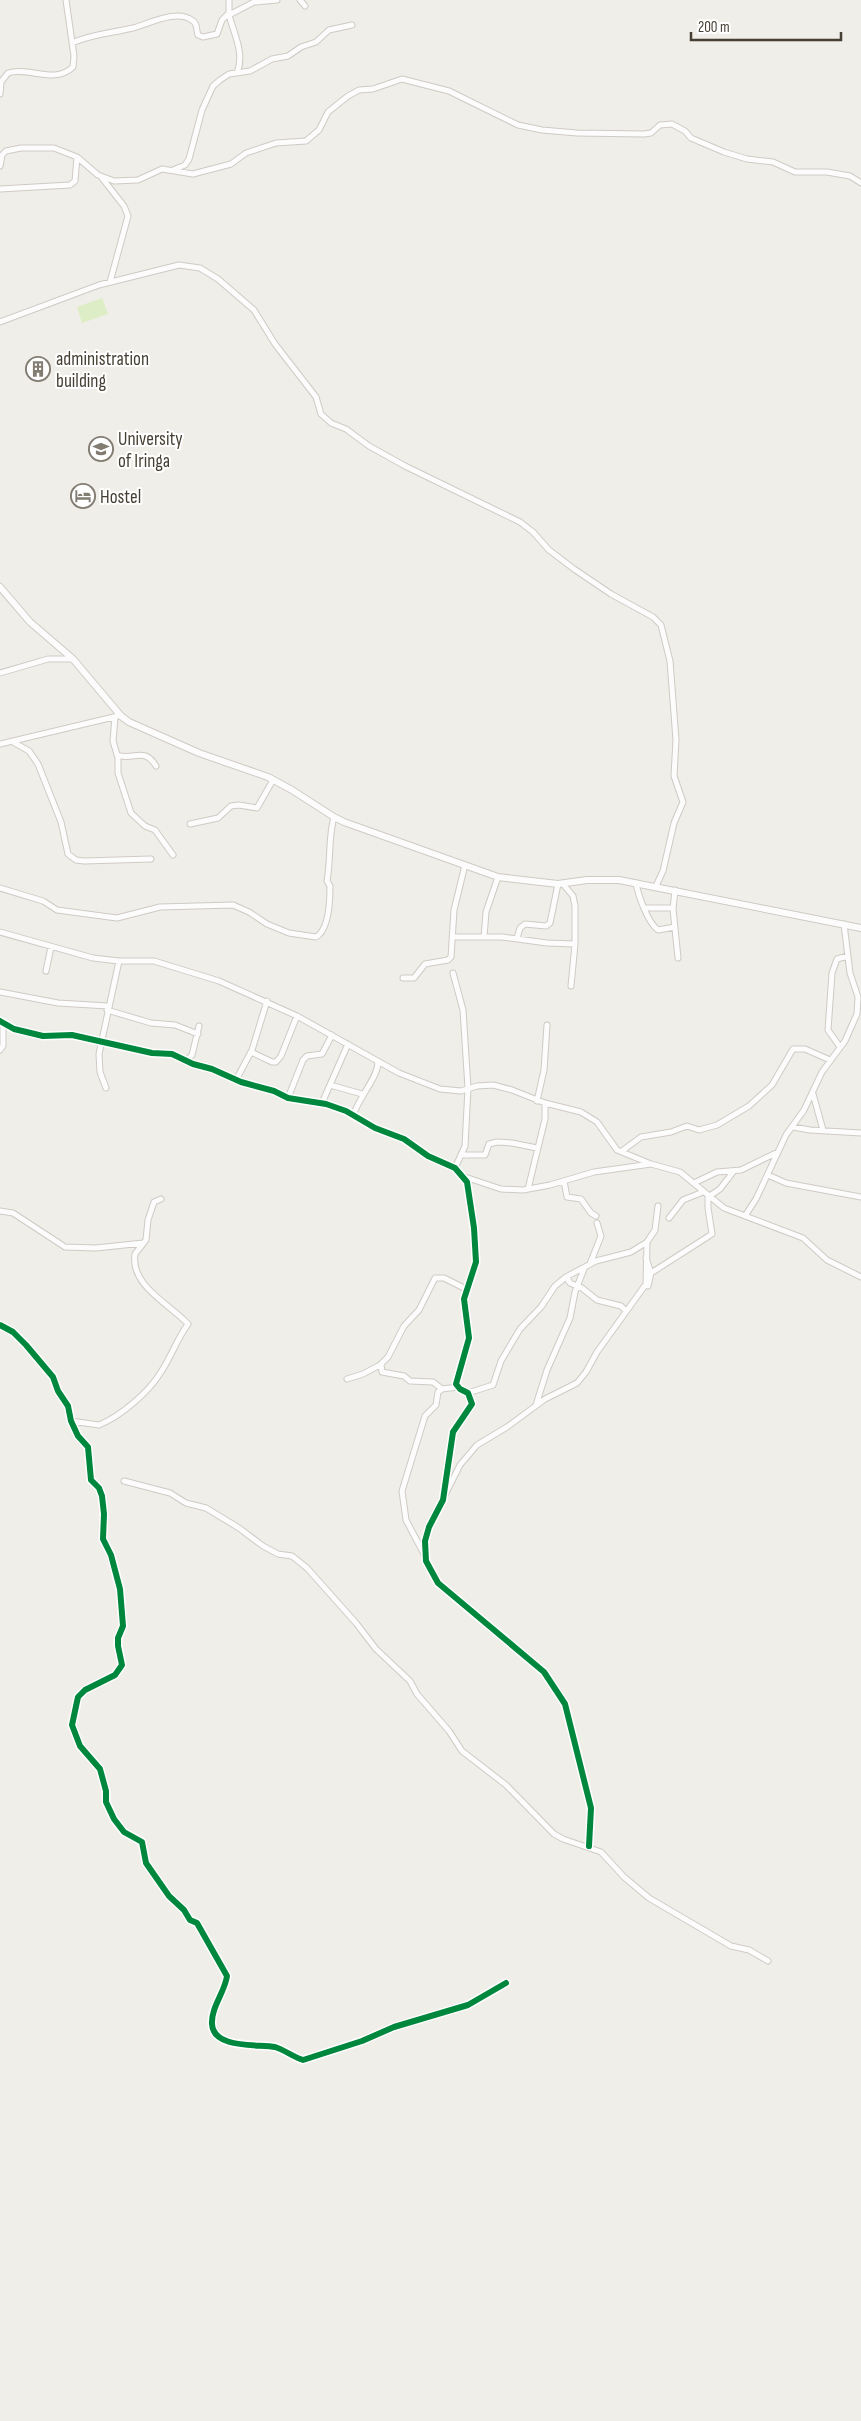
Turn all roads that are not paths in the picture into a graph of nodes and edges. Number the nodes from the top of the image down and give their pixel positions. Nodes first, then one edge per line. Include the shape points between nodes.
1 (66, 0) edge
2 (229, 0) edge
3 (277, 0) edge
4 (300, 0) edge
5 (257, 1) edge
6 (305, 6) dead end
7 (229, 14) junction
8 (352, 25) dead end
9 (72, 43) junction
10 (237, 74) junction
11 (2, 77) edge
12 (0, 94) edge
13 (1, 154) edge
14 (77, 156) junction
15 (0, 166) edge
16 (173, 170) junction
17 (102, 177) junction
18 (861, 183) edge
19 (0, 189) edge
20 (110, 282) junction
21 (0, 322) edge
22 (0, 587) edge
23 (73, 659) junction
24 (0, 673) edge
25 (118, 716) junction
26 (13, 742) junction
27 (0, 744) edge
28 (117, 755) junction
29 (156, 766) dead end
30 (273, 780) junction
31 (334, 817) junction
32 (190, 824) dead end
33 (173, 855) dead end
34 (151, 859) dead end
35 (465, 865) junction
36 (498, 878) junction
37 (636, 883) junction
38 (560, 884) junction
39 (656, 886) junction
40 (0, 888) edge
41 (675, 890) junction
42 (646, 908) junction
43 (673, 908) junction
44 (844, 924) junction
45 (675, 927) junction
46 (861, 928) edge
47 (0, 932) edge
48 (454, 937) junction
49 (484, 937) junction
50 (517, 938) junction
51 (575, 944) junction
52 (51, 947) junction
53 (848, 956) junction
54 (678, 958) dead end
55 (118, 961) junction
56 (46, 971) dead end
57 (453, 973) dead end
58 (403, 978) dead end
59 (571, 986) dead end
60 (0, 992) edge
61 (267, 1001) junction
62 (108, 1008) junction
63 (297, 1016) junction
64 (1, 1023) edge
65 (547, 1025) dead end
66 (199, 1026) dead end
67 (198, 1034) junction
68 (332, 1035) junction
69 (100, 1040) junction
70 (348, 1044) junction
71 (840, 1047) junction
72 (0, 1050) edge
73 (251, 1052) junction
74 (830, 1060) junction
75 (186, 1061) junction
76 (377, 1061) junction
77 (236, 1080) junction
78 (330, 1085) junction
79 (106, 1088) dead end
80 (468, 1088) junction
81 (362, 1094) junction
82 (813, 1094) junction
83 (288, 1098) junction
84 (538, 1101) junction
85 (322, 1103) junction
86 (545, 1103) junction
87 (354, 1114) junction
88 (792, 1127) junction
89 (823, 1130) junction
90 (861, 1133) edge
91 (537, 1148) junction
92 (622, 1152) junction
93 (779, 1152) junction
94 (462, 1154) junction
95 (652, 1164) junction
96 (455, 1168) junction
97 (733, 1172) junction
98 (768, 1175) junction
99 (465, 1177) junction
100 (564, 1182) junction
101 (694, 1183) junction
102 (531, 1188) junction
103 (703, 1192) junction
104 (708, 1197) junction
105 (861, 1197) edge
106 (161, 1199) dead end
107 (658, 1206) dead end
108 (0, 1211) edge
109 (596, 1216) dead end
110 (746, 1216) junction
111 (669, 1218) dead end
112 (597, 1223) dead end
113 (647, 1242) junction
114 (143, 1243) junction
115 (645, 1258) junction
116 (590, 1265) junction
117 (584, 1269) junction
118 (651, 1273) junction
119 (566, 1277) junction
120 (861, 1277) edge
121 (577, 1286) junction
122 (466, 1289) junction
123 (644, 1289) junction
124 (626, 1311) junction
125 (0, 1324) edge
126 (381, 1364) junction
127 (347, 1379) dead end
128 (458, 1387) junction
129 (442, 1389) junction
130 (468, 1393) junction
131 (536, 1405) junction
132 (71, 1421) junction
133 (124, 1481) dead end
134 (443, 1500) junction
135 (425, 1555) junction
136 (589, 1846) junction
137 (768, 1961) dead end
138 (506, 1983) dead end

1 - 9 street
2 - 7 street
3 - 5 street
4 - 6 street
5 - 7 street
7 - 9 street via 222,20 217,34 207,37 198,35 196,24 191,19 170,17 84,37
7 - 10 street via 240,58
8 - 10 street via 329,30 314,44
9 - 11 street via 74,62 68,70 46,76 16,71
10 - 16 street via 227,75 213,86 202,110 191,156 185,165
11 - 12 street
13 - 14 street via 10,150 46,147
13 - 15 street
14 - 17 street
14 - 19 street via 74,181 70,185
16 - 17 street via 156,171 134,180 114,181
16 - 18 street via 193,174 231,164 246,153 273,144 306,141 319,130 330,109 352,93 402,79 449,92 518,125 577,133 644,134 672,124 691,138 736,156 773,162 795,172 816,171 850,176
17 - 20 street via 128,216
20 - 21 street
20 - 39 street via 179,265 209,272 256,312 275,344 313,393 322,416 331,423 405,466 520,522 549,550 586,578 658,621 666,638 670,661 676,740 674,776 683,802
22 - 23 street via 30,622
23 - 24 street via 48,658
23 - 25 street
25 - 26 street
25 - 28 street via 112,741
25 - 30 street via 167,740
26 - 27 street
26 - 34 street via 29,751 38,764 61,822 68,854 84,861
28 - 29 street via 126,758 146,755
28 - 33 street via 120,780 131,813 145,826 155,830
30 - 31 street
30 - 32 street via 257,808 231,806 218,818
31 - 35 street
31 - 40 street via 327,880 329,898 324,927 316,937 289,933 233,905 160,907 117,918 57,910 45,902
35 - 36 street
35 - 48 street via 454,910
36 - 38 street
36 - 49 street via 486,912
37 - 38 street via 602,879
37 - 39 street
37 - 42 street via 638,897
38 - 50 street via 550,923 546,926 524,924
38 - 51 street via 574,899
39 - 41 street
41 - 43 street
41 - 44 street
42 - 43 street
42 - 45 street via 656,929
43 - 45 street
44 - 46 street
44 - 53 street
45 - 54 street
47 - 52 street
48 - 49 street
48 - 58 street via 450,958 429,962 414,978
49 - 50 street
50 - 51 street
51 - 59 street
52 - 55 street
52 - 56 street
53 - 71 street via 858,1006 852,1028
53 - 71 street via 836,961 831,980 828,1030
55 - 61 street via 160,962
55 - 62 street
57 - 80 street via 463,1010
60 - 62 street
61 - 63 street
61 - 73 street
62 - 67 street
62 - 69 street
63 - 68 street
63 - 73 street via 276,1062
64 - 69 street via 43,1036 72,1034
64 - 72 street via 3,1046
65 - 84 street
66 - 67 street
67 - 75 street
68 - 70 street
68 - 83 street via 322,1054 307,1056 303,1060
69 - 75 street via 152,1053 172,1054
69 - 79 street via 99,1064
70 - 76 street
70 - 78 street
71 - 74 street
73 - 77 street
74 - 82 street
74 - 92 street via 805,1049 793,1049 772,1085 748,1106 717,1124 699,1130 687,1126 642,1137
75 - 77 street
76 - 80 street via 440,1089 461,1091
76 - 81 street via 377,1071
77 - 83 street via 274,1090
78 - 81 street
78 - 85 street
80 - 84 street via 493,1085
80 - 94 street
81 - 87 street
82 - 88 street
82 - 89 street
83 - 85 street
84 - 86 street
85 - 87 street
86 - 91 street via 545,1119
86 - 92 street via 581,1112 591,1118 603,1129 614,1147
87 - 96 street
88 - 89 street
88 - 93 street
89 - 90 street
91 - 94 street via 497,1142 489,1144 485,1155
91 - 102 street
92 - 95 street
93 - 97 street
93 - 98 street
94 - 96 street
95 - 100 street via 594,1172
95 - 101 street via 680,1172
96 - 99 street
97 - 101 street via 717,1172
97 - 104 street via 720,1189
98 - 105 street via 786,1183
98 - 110 street
99 - 102 street via 501,1189
99 - 122 street via 476,1262
100 - 102 street
100 - 109 street via 566,1196 581,1199
101 - 103 street
103 - 104 street
103 - 111 street via 682,1200
104 - 110 street via 724,1208
104 - 118 street via 712,1234
106 - 114 street via 154,1202
107 - 113 street via 655,1230
108 - 114 street via 13,1213 65,1247 96,1248
110 - 120 street via 803,1238 832,1263
112 - 116 street via 601,1236
113 - 115 street
113 - 116 street via 631,1252 609,1256
114 - 132 street via 134,1257 138,1276 188,1324 162,1372 129,1407 100,1425
115 - 118 street
115 - 123 street
116 - 117 street
117 - 119 street
117 - 121 street
118 - 123 street via 649,1286
119 - 121 street
119 - 130 street via 554,1286 541,1307 520,1329 501,1361 493,1385
121 - 124 street via 596,1300 621,1306
121 - 131 street via 570,1318
122 - 126 street via 444,1278 435,1278 419,1310 404,1326 391,1353
122 - 128 street via 464,1305 469,1338 458,1372
123 - 124 street
124 - 131 street via 582,1379
125 - 132 street via 26,1344 53,1377 68,1406
126 - 127 street
126 - 129 street via 382,1372 404,1376 410,1381 433,1382
128 - 129 street
128 - 130 street
129 - 135 street via 437,1394 436,1405 424,1416 402,1491 406,1520
130 - 134 street via 472,1404 453,1432
131 - 134 street via 477,1445 460,1465
132 - 138 street via 88,1447 91,1480 100,1492 104,1514 103,1539 116,1573 123,1626 118,1638 122,1665 119,1672 78,1697 72,1725 80,1746 100,1769 106,1802 114,1818 124,1832 142,1842 146,1863 171,1899 190,1920 197,1923 227,1976 212,2019 213,2030 218,2037 236,2043 274,2047 303,2060 394,2027 468,2005
133 - 136 street via 206,1508 278,1554 292,1556 322,1583 376,1649 410,1681 467,1756 506,1785 554,1834
134 - 135 street via 427,1534
135 - 136 street via 438,1583 544,1672 565,1704 591,1808
136 - 137 street via 601,1852 649,1898 731,1946 750,1950

